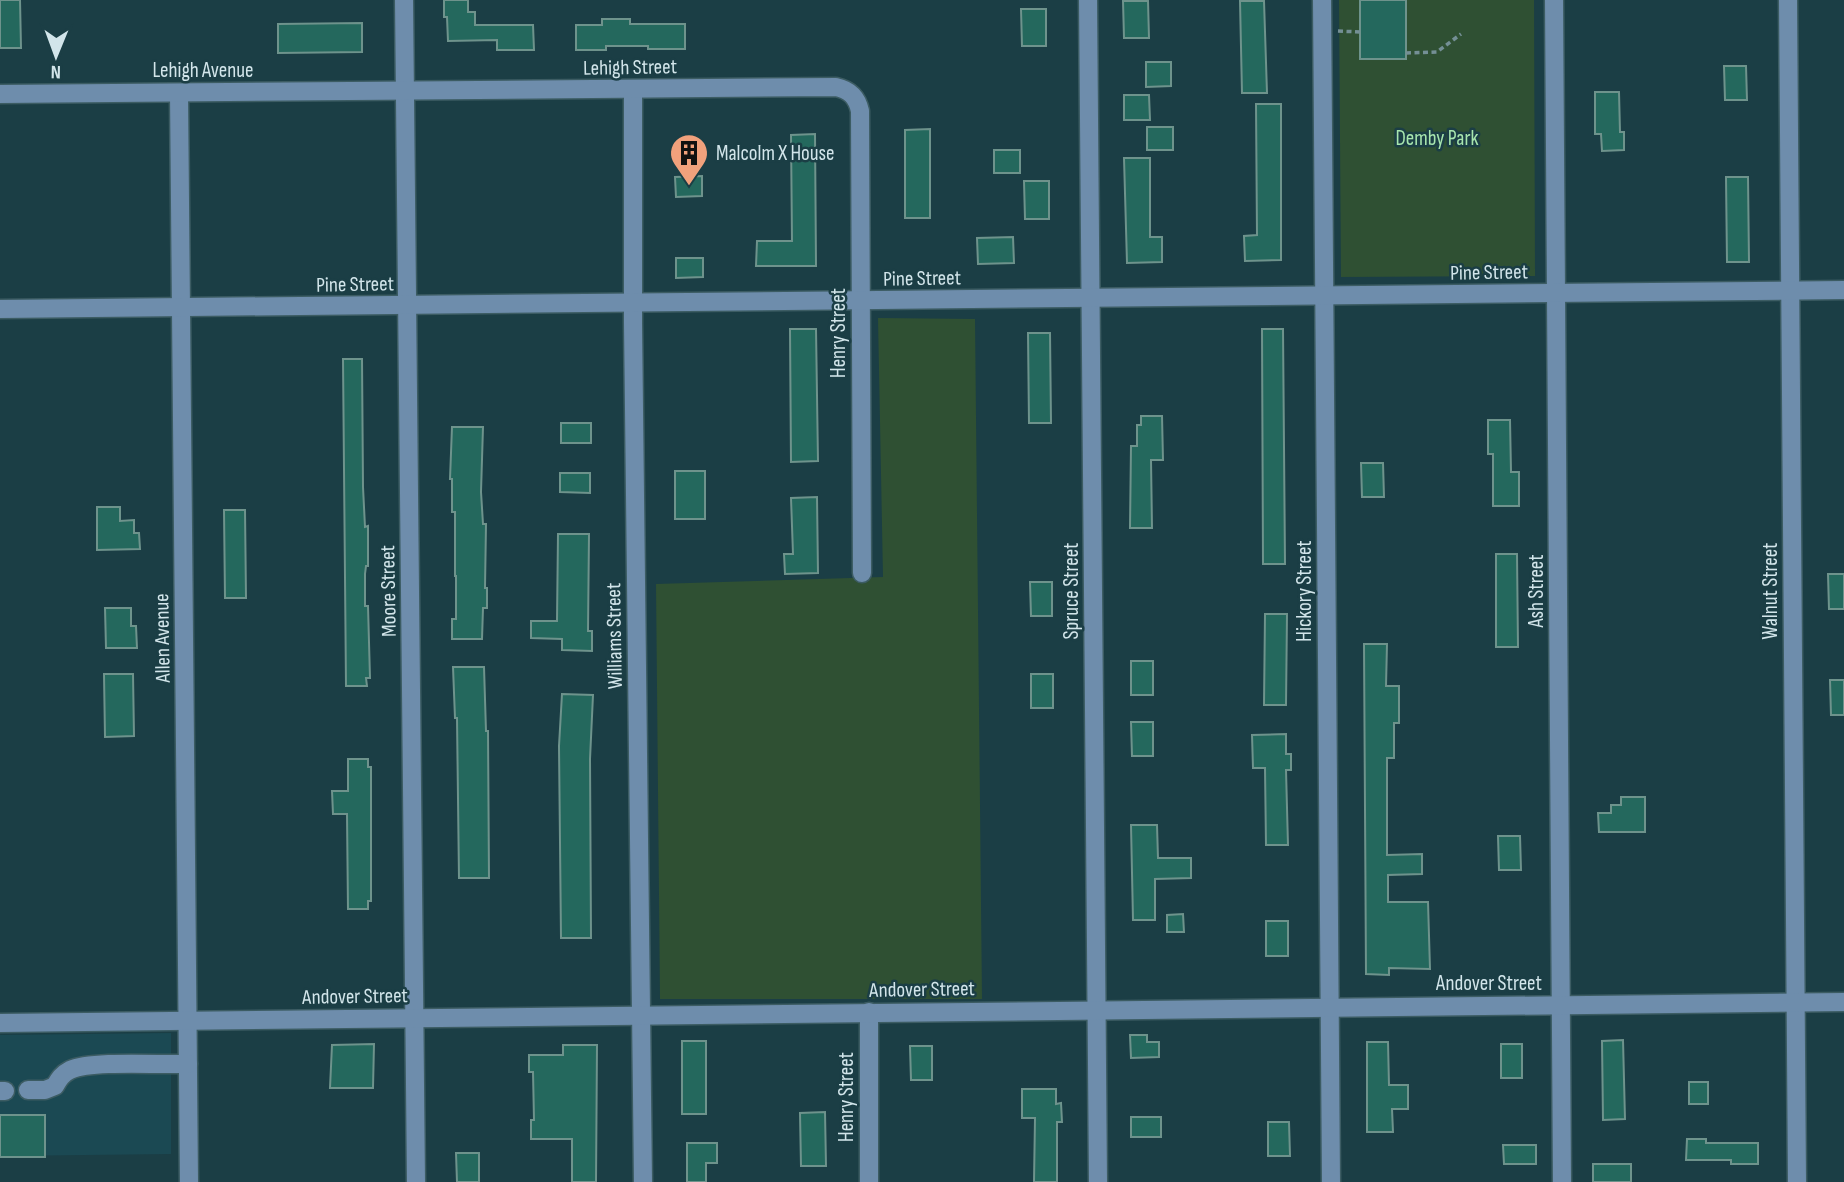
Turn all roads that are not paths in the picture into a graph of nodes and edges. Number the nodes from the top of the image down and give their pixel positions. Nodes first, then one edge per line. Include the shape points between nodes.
1 (404, 0) edge
2 (1088, 0) edge
3 (1322, 0) edge
4 (1555, 0) edge
5 (1788, 0) edge
6 (633, 89) junction
7 (406, 92) junction
8 (179, 93) junction
9 (0, 94) edge
10 (852, 94) joint
11 (1844, 290) edge
12 (1791, 291) junction
13 (1557, 294) junction
14 (1324, 296) junction
15 (1091, 299) junction
16 (861, 302) junction
17 (633, 304) junction
18 (408, 306) junction
19 (0, 309) edge
20 (181, 309) junction
21 (862, 573) dead end
22 (1844, 1002) edge
23 (1794, 1003) junction
24 (1561, 1006) junction
25 (1330, 1007) junction
26 (1097, 1010) junction
27 (869, 1012) junction
28 (641, 1015) junction
29 (414, 1018) junction
30 (187, 1020) junction
31 (0, 1023) edge
32 (188, 1064) junction
33 (28, 1090) dead end
34 (189, 1182) edge
35 (416, 1182) edge
36 (642, 1182) edge
37 (869, 1182) edge
38 (1098, 1182) edge
39 (1331, 1182) edge
40 (1562, 1182) edge
41 (1797, 1182) edge

1 - 7 street, Moore Street
2 - 15 street, Spruce Street
3 - 14 street, Hickory Street
4 - 13 street, Ash Street
5 - 12 street, Walnut Street
6 - 7 street, Lehigh Street
6 - 10 street, Lehigh Street via 836,87
6 - 17 street, Williams Street
7 - 8 street, Lehigh Avenue
7 - 18 street, Moore Street
8 - 9 street, Lehigh Avenue
8 - 20 street, Allen Avenue
10 - 16 street, Henry Street via 860,111
11 - 12 street, Pine Street
12 - 13 street, Pine Street
12 - 23 street, Walnut Street
13 - 14 street, Pine Street
13 - 24 street, Ash Street
14 - 15 street, Pine Street
14 - 25 street, Hickory Street
15 - 16 street, Pine Street
15 - 26 street, Spruce Street
16 - 17 street, Pine Street
16 - 21 street, Henry Street
17 - 18 street, Pine Street
17 - 28 street, Williams Street
18 - 20 street, Pine Street
18 - 29 street, Moore Street
19 - 20 street, Pine Street
20 - 30 street, Allen Avenue
22 - 23 street, Andover Street
23 - 24 street, Andover Street
23 - 41 street, Walnut Street
24 - 25 street, Andover Street
24 - 40 street, Ash Street
25 - 26 street, Andover Street
25 - 39 street, Hickory Street
26 - 27 street, Andover Street
26 - 38 street, Spruce Street
27 - 28 street, Andover Street
27 - 37 street, Henry Street
28 - 29 street, Andover Street
28 - 36 street, Williams Street
29 - 30 street, Andover Street
29 - 35 street, Moore Street
30 - 31 street, Andover Street
30 - 32 street, Allen Avenue
32 - 33 street via 90,1065 61,1076 55,1086
32 - 34 street, Allen Avenue

